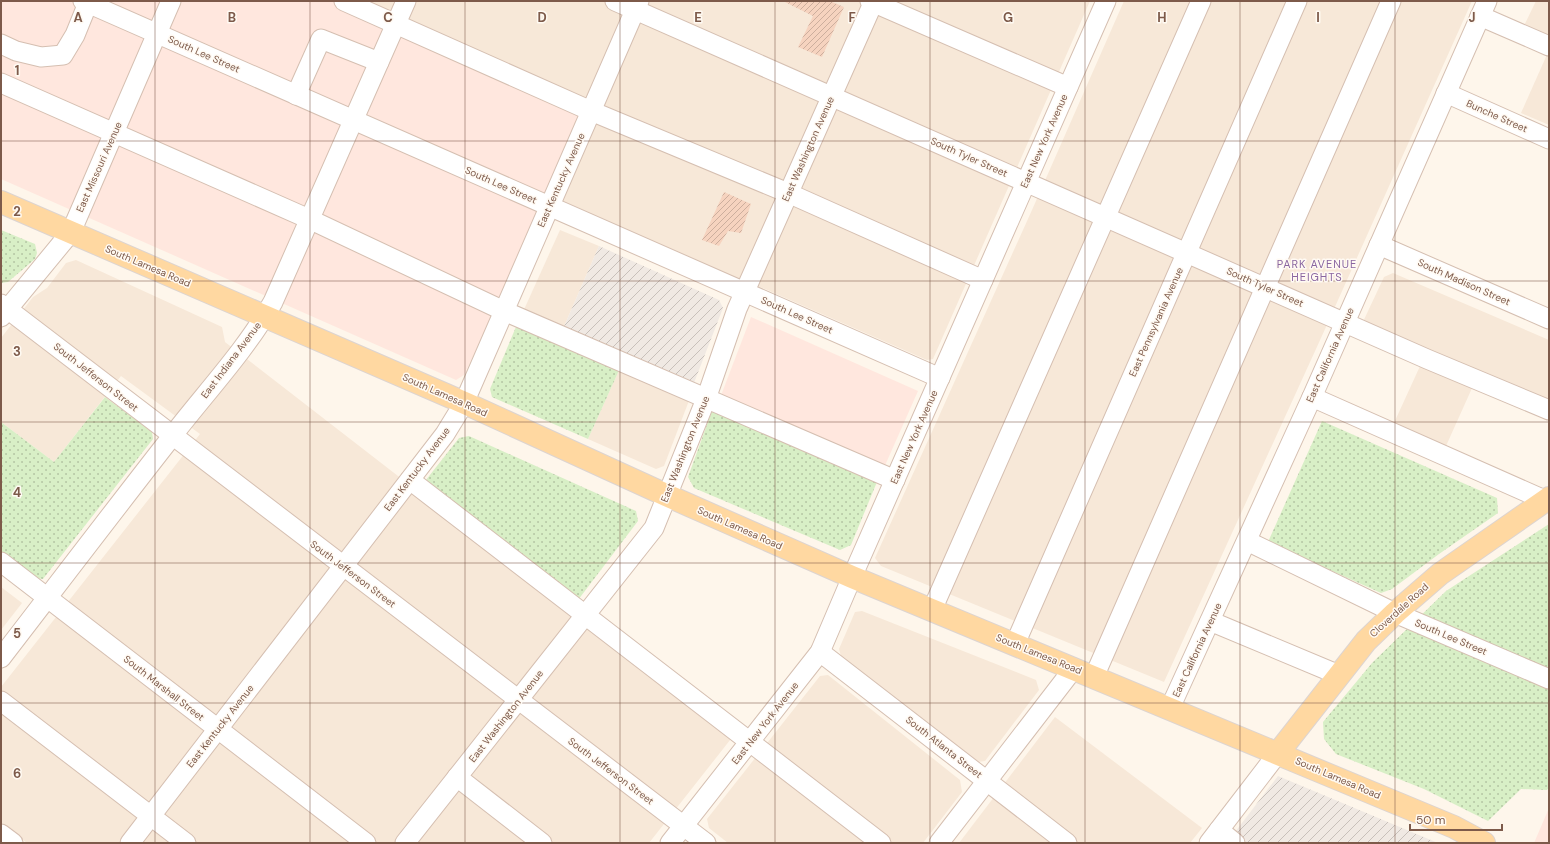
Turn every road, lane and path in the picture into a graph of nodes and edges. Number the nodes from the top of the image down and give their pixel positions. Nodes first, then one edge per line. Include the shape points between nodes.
1 (171, 1) edge
2 (344, 1) edge
3 (406, 1) edge
4 (615, 1) edge
5 (872, 1) edge
6 (1106, 1) edge
7 (1201, 1) edge
8 (1297, 1) edge
9 (1391, 1) edge
10 (86, 2) edge
11 (637, 6) edge
12 (1484, 8) edge
13 (396, 24) junction
14 (158, 34) junction
15 (1, 44) edge
16 (1549, 46) edge
17 (379, 62) junction
18 (1, 82) edge
19 (1068, 87) junction
20 (1446, 93) junction
21 (296, 95) junction
22 (831, 96) junction
23 (591, 111) junction
24 (353, 120) junction
25 (115, 132) junction
26 (1549, 139) edge
27 (1026, 183) junction
28 (788, 194) junction
29 (1, 202) edge
30 (550, 206) junction
31 (1106, 217) junction
32 (309, 219) junction
33 (71, 232) junction
34 (1379, 245) junction
35 (1186, 253) junction
36 (983, 280) junction
37 (1265, 287) junction
38 (744, 292) junction
39 (3, 310) edge
40 (504, 311) junction
41 (265, 316) junction
42 (1549, 319) edge
43 (1345, 323) junction
44 (940, 378) junction
45 (1312, 397) junction
46 (706, 399) junction
47 (464, 403) junction
48 (1549, 410) edge
49 (172, 436) junction
50 (410, 480) junction
51 (895, 480) junction
52 (666, 495) junction
53 (1548, 500) edge
54 (1247, 541) junction
55 (1, 562) edge
56 (343, 566) junction
57 (852, 577) junction
58 (48, 598) junction
59 (932, 610) junction
60 (1395, 613) junction
61 (584, 616) junction
62 (1210, 620) junction
63 (1015, 644) junction
64 (820, 652) junction
65 (1, 658) edge
66 (1074, 668) junction
67 (1339, 675) junction
68 (1094, 677) junction
69 (1549, 679) edge
70 (518, 700) junction
71 (1, 701) edge
72 (1170, 708) junction
73 (218, 729) junction
74 (750, 741) junction
75 (1278, 753) junction
76 (457, 777) junction
77 (987, 781) junction
78 (151, 815) junction
79 (1440, 821) junction
80 (684, 826) junction
81 (1, 834) edge
82 (1214, 837) edge
83 (13, 843) edge
84 (130, 843) edge
85 (186, 843) edge
86 (366, 843) edge
87 (405, 843) edge
88 (542, 843) edge
89 (670, 843) edge
90 (706, 843) edge
91 (882, 843) edge
92 (940, 843) edge
93 (1067, 843) edge
94 (1235, 843) edge
95 (1457, 843) edge
96 (1484, 843) edge

1 - 14 street, East Missouri Avenue
2 - 13 street
3 - 13 street, East Indiana Avenue
4 - 11 street, South Tyler Street
5 - 19 street
5 - 22 street, East Washington Avenue
6 - 19 street, East New York Avenue
7 - 31 street
8 - 35 street, East Pennsylvania Avenue
9 - 37 street
10 - 14 street, South Lee Street
10 - 15 street via 75,34 64,55 40,57
11 - 22 street, South Tyler Street
11 - 23 street, East Kentucky Avenue
12 - 16 street
12 - 20 street, East California Avenue
13 - 17 street, East Indiana Avenue
13 - 23 street
14 - 21 street, South Lee Street
14 - 25 street, East Missouri Avenue
17 - 21 street via 321,39
17 - 24 street, East Indiana Avenue
18 - 25 street
19 - 27 street, East New York Avenue
20 - 26 street, Bunche Street
20 - 34 street, East California Avenue
21 - 24 street, South Lee Street
22 - 27 street, South Tyler Street
22 - 28 street, East Washington Avenue
23 - 28 street
23 - 30 street, East Kentucky Avenue
24 - 30 street, South Lee Street
24 - 32 street, East Indiana Avenue
25 - 32 street
25 - 33 street, East Missouri Avenue
27 - 31 street, South Tyler Street
27 - 36 street, East New York Avenue
28 - 36 street
28 - 38 street, East Washington Avenue
29 - 33 main road, South Lamesa Road
30 - 38 street, South Lee Street
30 - 40 street, East Kentucky Avenue
31 - 35 street, South Tyler Street
31 - 59 street
32 - 40 street
32 - 41 street, East Indiana Avenue
33 - 39 street, East Missouri Avenue
33 - 41 main road, South Lamesa Road
34 - 42 street, South Madison Street
34 - 43 street, East California Avenue
35 - 37 street, South Tyler Street
35 - 63 street, East Pennsylvania Avenue
36 - 44 street, East New York Avenue
37 - 43 street, South Tyler Street
37 - 68 street
38 - 44 street, South Lee Street
38 - 46 street, East Washington Avenue
39 - 49 street, South Jefferson Street
40 - 46 street
40 - 47 street, East Kentucky Avenue
41 - 47 main road, South Lamesa Road
41 - 49 street, East Indiana Avenue
43 - 45 street, East California Avenue
43 - 48 street, South Tyler Street
44 - 51 street, East New York Avenue
45 - 53 street
45 - 54 street, East California Avenue
46 - 51 street
46 - 52 street, East Washington Avenue
47 - 50 street, East Kentucky Avenue via 445,434
47 - 52 main road, South Lamesa Road
49 - 56 street, South Jefferson Street
49 - 58 street, East Indiana Avenue
50 - 56 street, East Kentucky Avenue
50 - 61 street
51 - 57 street, East New York Avenue
52 - 57 main road, South Lamesa Road
52 - 61 street, East Washington Avenue via 654,528
53 - 60 main road, Cloverdale Road via 1440,574
54 - 60 street, South Lee Street
54 - 62 street, East California Avenue
55 - 58 street, South Marshall Street
56 - 70 street, South Jefferson Street
56 - 73 street, East Kentucky Avenue
57 - 59 main road, South Lamesa Road
57 - 64 street, East New York Avenue
58 - 65 street, East Indiana Avenue
58 - 73 street, South Marshall Street
59 - 63 main road, South Lamesa Road
60 - 67 main road, Cloverdale Road via 1366,641
60 - 69 street, South Lee Street
61 - 70 street, East Washington Avenue
61 - 74 street
62 - 67 street
62 - 72 street, East California Avenue
63 - 66 main road, South Lamesa Road
64 - 74 street, East New York Avenue
64 - 77 street, South Atlanta Street
66 - 68 main road, South Lamesa Road
66 - 77 street
67 - 75 main road, Cloverdale Road
68 - 72 main road, South Lamesa Road
70 - 76 street, East Washington Avenue
70 - 80 street, South Jefferson Street
71 - 78 street
72 - 75 main road, South Lamesa Road
73 - 78 street, East Kentucky Avenue
73 - 86 street, South Marshall Street
74 - 80 street, East New York Avenue
74 - 91 street
75 - 79 main road, South Lamesa Road
75 - 82 street
76 - 87 street, East Washington Avenue
76 - 88 street
77 - 92 street
77 - 93 street, South Atlanta Street
78 - 84 street, East Kentucky Avenue
78 - 85 street
79 - 95 main road
79 - 96 main road, South Lamesa Road
80 - 89 street, East New York Avenue
80 - 90 street, South Jefferson Street
81 - 83 street
82 - 94 street

